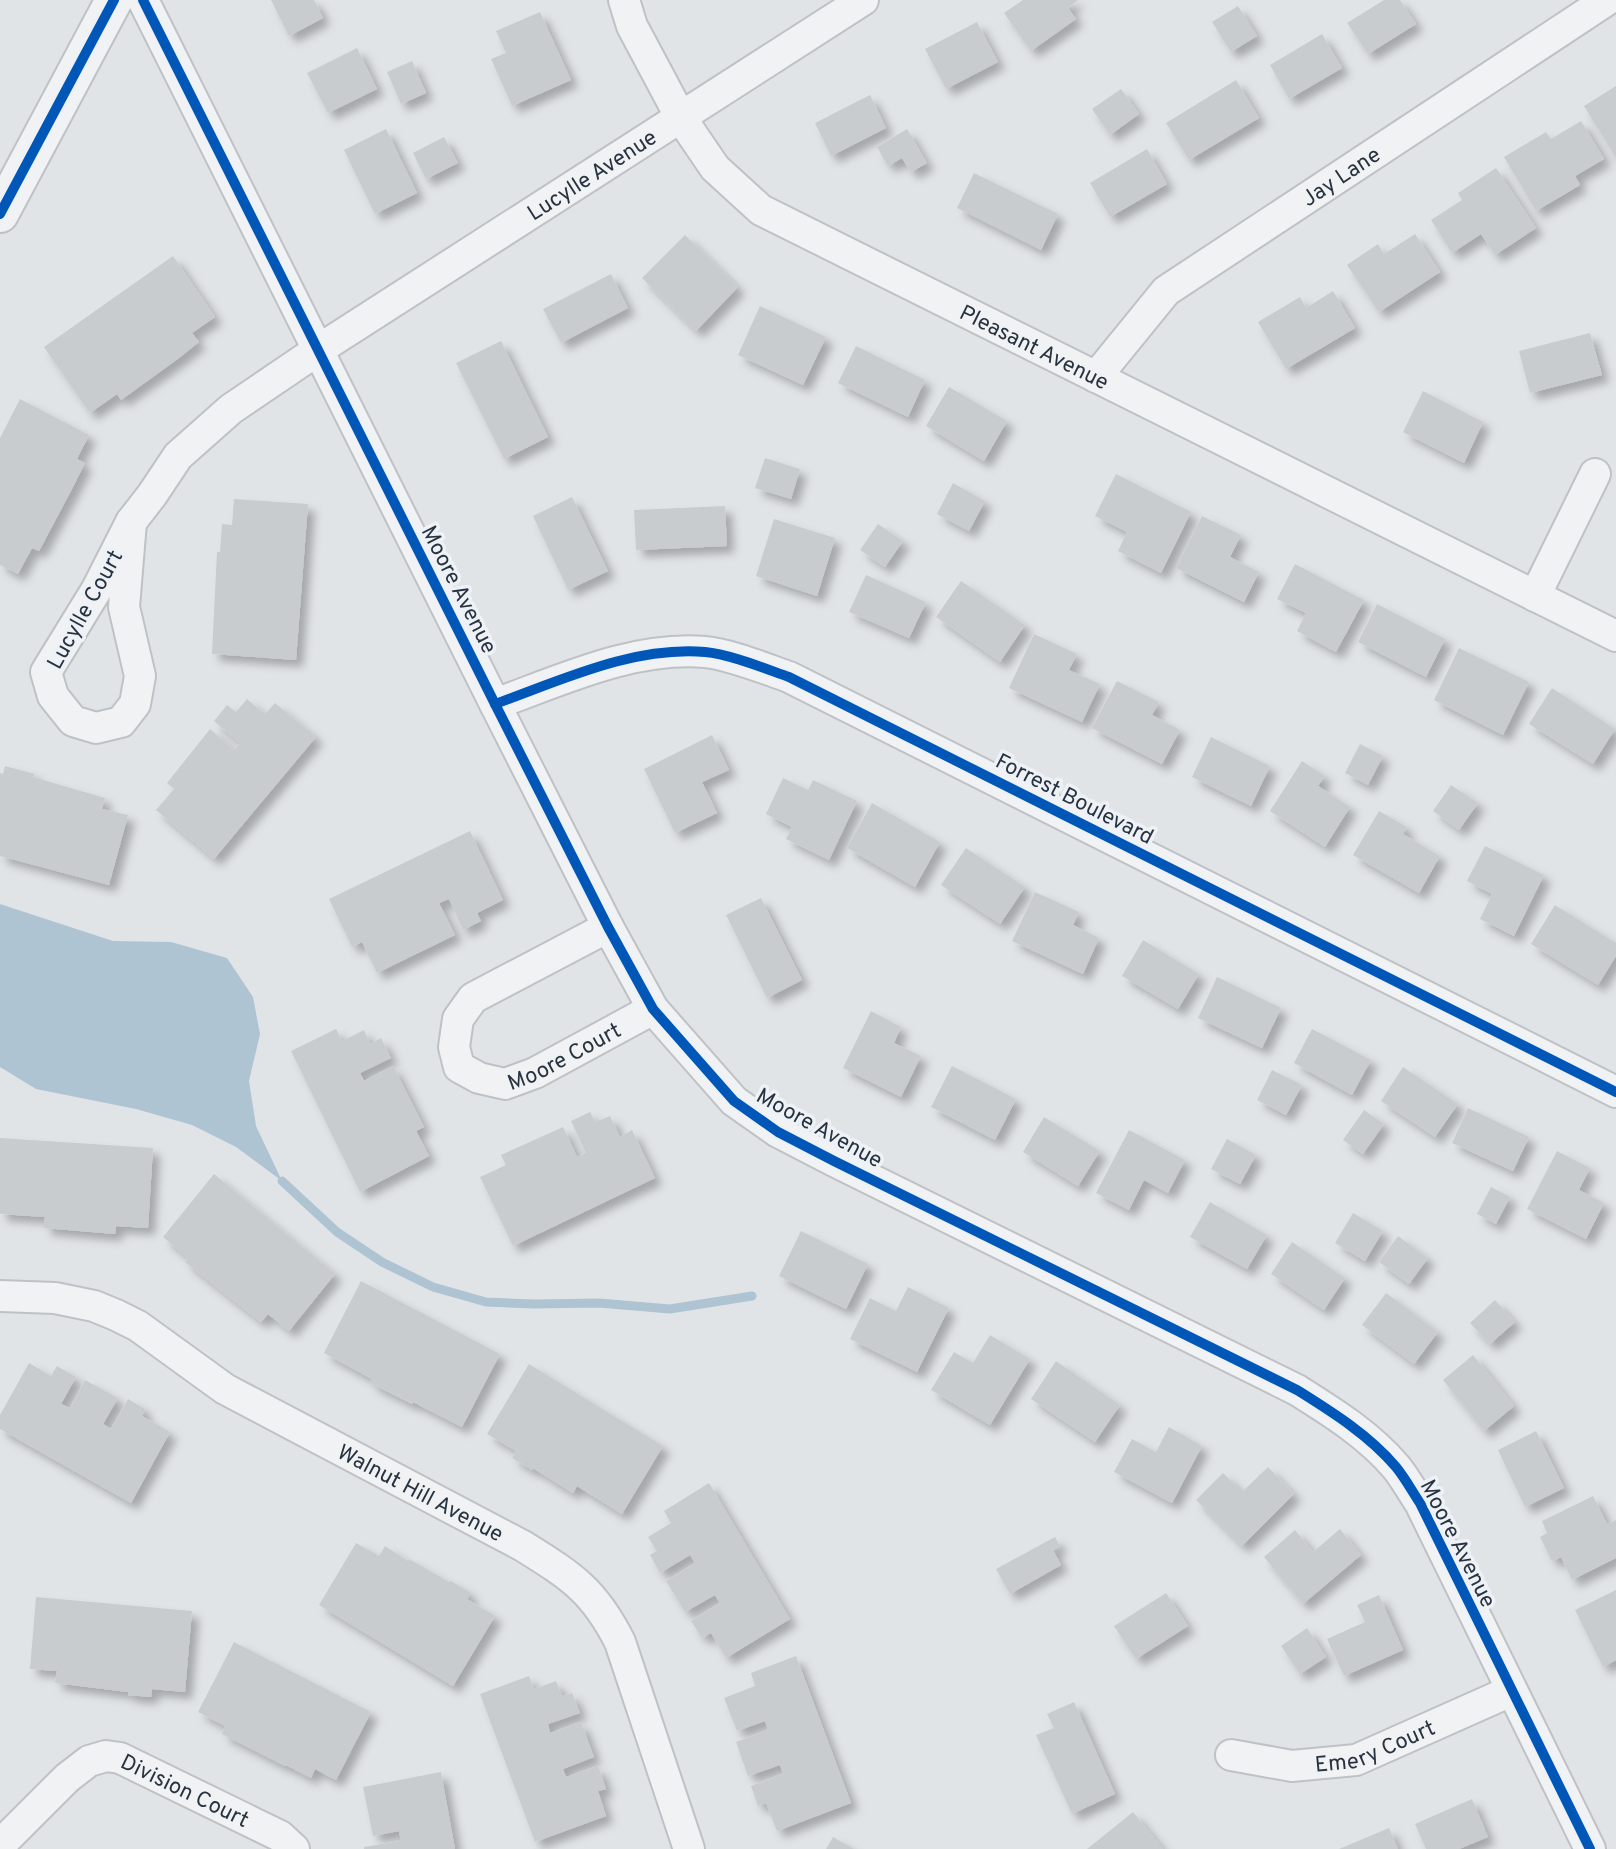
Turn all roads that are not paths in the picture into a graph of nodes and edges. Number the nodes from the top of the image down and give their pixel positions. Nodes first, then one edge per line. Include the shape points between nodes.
1 (114, 0) edge
2 (143, 0) edge
3 (624, 0) edge
4 (863, 0) edge
5 (1607, 0) edge
6 (681, 118) junction
7 (0, 214) edge
8 (318, 350) junction
9 (1096, 377) junction
10 (1595, 474) dead end
11 (131, 522) junction
12 (1535, 596) junction
13 (1616, 636) edge
14 (495, 704) junction
15 (608, 927) junction
16 (653, 1009) junction
17 (1616, 1092) edge
18 (0, 1296) edge
19 (1511, 1691) junction
20 (1231, 1755) dead end
21 (6, 1841) edge
22 (294, 1849) edge
23 (689, 1849) edge
24 (1590, 1849) edge

1 - 7 street
2 - 8 street, Moore Avenue
3 - 6 street, Pleasant Avenue via 632,26
4 - 6 street, Lucylle Avenue
5 - 9 street, Jay Lane via 1166,291
6 - 8 street, Lucylle Avenue
6 - 9 street, Pleasant Avenue via 715,168 761,210
8 - 11 street, Lucylle Court via 231,409 178,456
8 - 14 street, Moore Avenue
9 - 12 street, Pleasant Avenue
10 - 12 street
11 - 11 street, Lucylle Court via 46,672 53,696 73,721 96,728 121,722 138,690 140,676 124,607
12 - 13 street, Pleasant Avenue
14 - 15 street, Moore Avenue
14 - 17 street, Forrest Boulevard via 644,654 707,652 752,664 789,677
15 - 16 street, Moore Avenue
15 - 16 street, Moore Court via 473,998 458,1019 454,1047 459,1067 505,1084
16 - 19 street, Moore Avenue via 734,1101 778,1132 1297,1390 1371,1442 1420,1503
18 - 23 street, Walnut Hill Avenue via 55,1298 127,1320 225,1389 559,1569 594,1599 620,1642
19 - 20 street, Emery Court via 1356,1760 1292,1766
19 - 24 street, Moore Avenue
21 - 22 street, Division Court via 67,1778 106,1756 120,1758 280,1836

